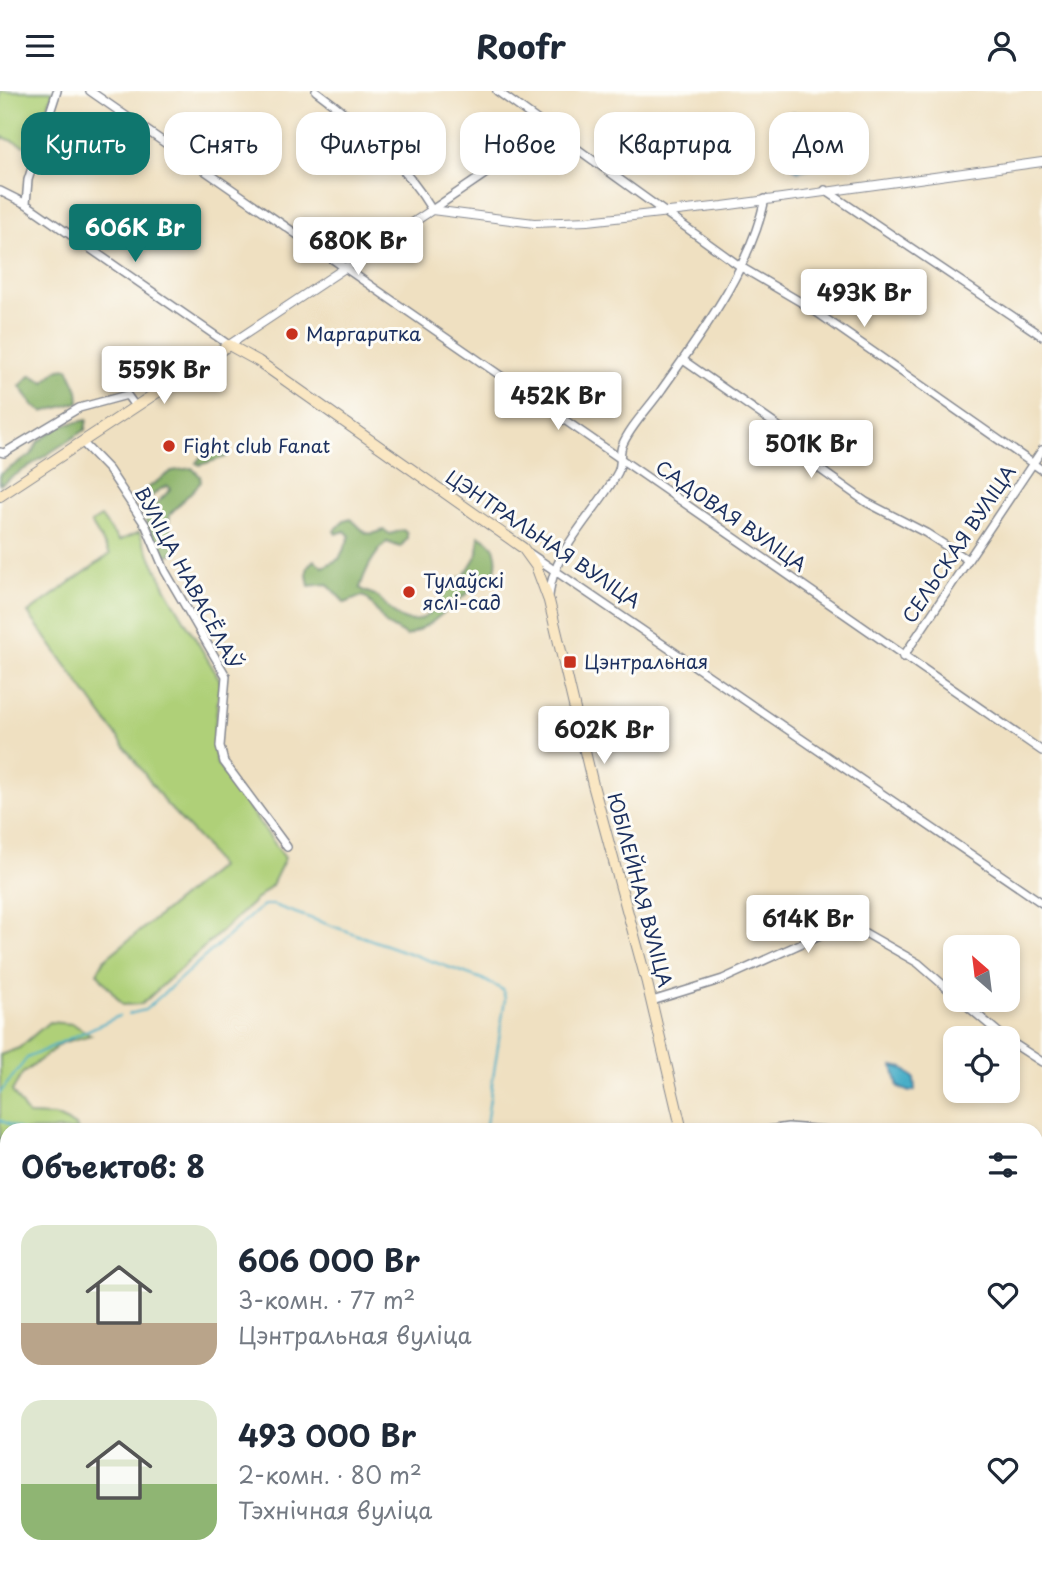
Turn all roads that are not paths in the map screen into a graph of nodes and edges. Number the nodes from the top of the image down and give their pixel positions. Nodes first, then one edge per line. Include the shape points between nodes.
1 (57, 91) edge
2 (90, 91) edge
3 (316, 91) edge
4 (497, 91) edge
5 (527, 112) edge
6 (580, 150) edge
7 (1042, 162) edge
8 (483, 175) edge
9 (0, 191) edge
10 (825, 191) junction
11 (765, 199) junction
12 (26, 204) junction
13 (432, 210) junction
14 (667, 212) junction
15 (741, 267) junction
16 (344, 269) junction
17 (1042, 336) edge
18 (229, 345) junction
19 (683, 360) junction
20 (135, 406) junction
21 (82, 442) junction
22 (1042, 450) edge
23 (0, 451) edge
24 (620, 457) junction
25 (1032, 463) junction
26 (1042, 470) edge
27 (0, 496) edge
28 (523, 548) junction
29 (968, 560) junction
30 (556, 571) junction
31 (549, 601) junction
32 (903, 657) junction
33 (1042, 751) edge
34 (287, 847) dead end
35 (1042, 902) edge
36 (943, 985) edge
37 (652, 1001) junction
38 (974, 1012) edge
39 (990, 1026) edge
40 (1020, 1048) edge
41 (1042, 1062) edge
42 (680, 1123) edge

1 - 12 street via 28,180
2 - 16 street, САДОВАЯ ВУЛІЦА
3 - 13 street via 412,177
4 - 5 street
6 - 14 street
7 - 10 street
8 - 13 street
9 - 12 street, ЦЭНТРАЛЬНАЯ ВУЛІЦА
10 - 11 street
10 - 17 street
11 - 14 street
11 - 15 street via 758,230
12 - 18 street, ЦЭНТРАЛЬНАЯ ВУЛІЦА
13 - 14 street via 534,223
13 - 16 street
14 - 15 street
15 - 19 street
15 - 25 street via 808,307
16 - 18 street
16 - 24 street, САДОВАЯ ВУЛІЦА
18 - 20 main road
18 - 28 main road, ЦЭНТРАЛЬНАЯ ВУЛІЦА
19 - 24 street via 622,446
19 - 29 street via 785,431 821,470 855,494
20 - 21 main road
20 - 23 street via 127,395 79,408 20,445
21 - 27 main road
21 - 34 street, ВУЛІЦА НАВАСЁЛАЎ via 109,470 146,526 165,571 226,676 220,746 224,762
22 - 25 street, СЕЛЬСКАЯ ВУЛІЦА
24 - 30 street via 620,470
24 - 32 street, САДОВАЯ ВУЛІЦА
25 - 26 street
25 - 29 street, СЕЛЬСКАЯ ВУЛІЦА
28 - 30 street, ЦЭНТРАЛЬНАЯ ВУЛІЦА
28 - 31 main road, ЮБІЛЕЙНАЯ ВУЛІЦА via 536,566
29 - 32 street, СЕЛЬСКАЯ ВУЛІЦА
30 - 31 street
30 - 35 street, ЦЭНТРАЛЬНАЯ ВУЛІЦА
31 - 37 main road, ЮБІЛЕЙНАЯ ВУЛІЦА
32 - 33 street, САДОВАЯ ВУЛІЦА
36 - 37 street via 918,963 853,926 842,925 723,979
37 - 42 main road, ЮБІЛЕЙНАЯ ВУЛІЦА
38 - 39 street
40 - 41 street

